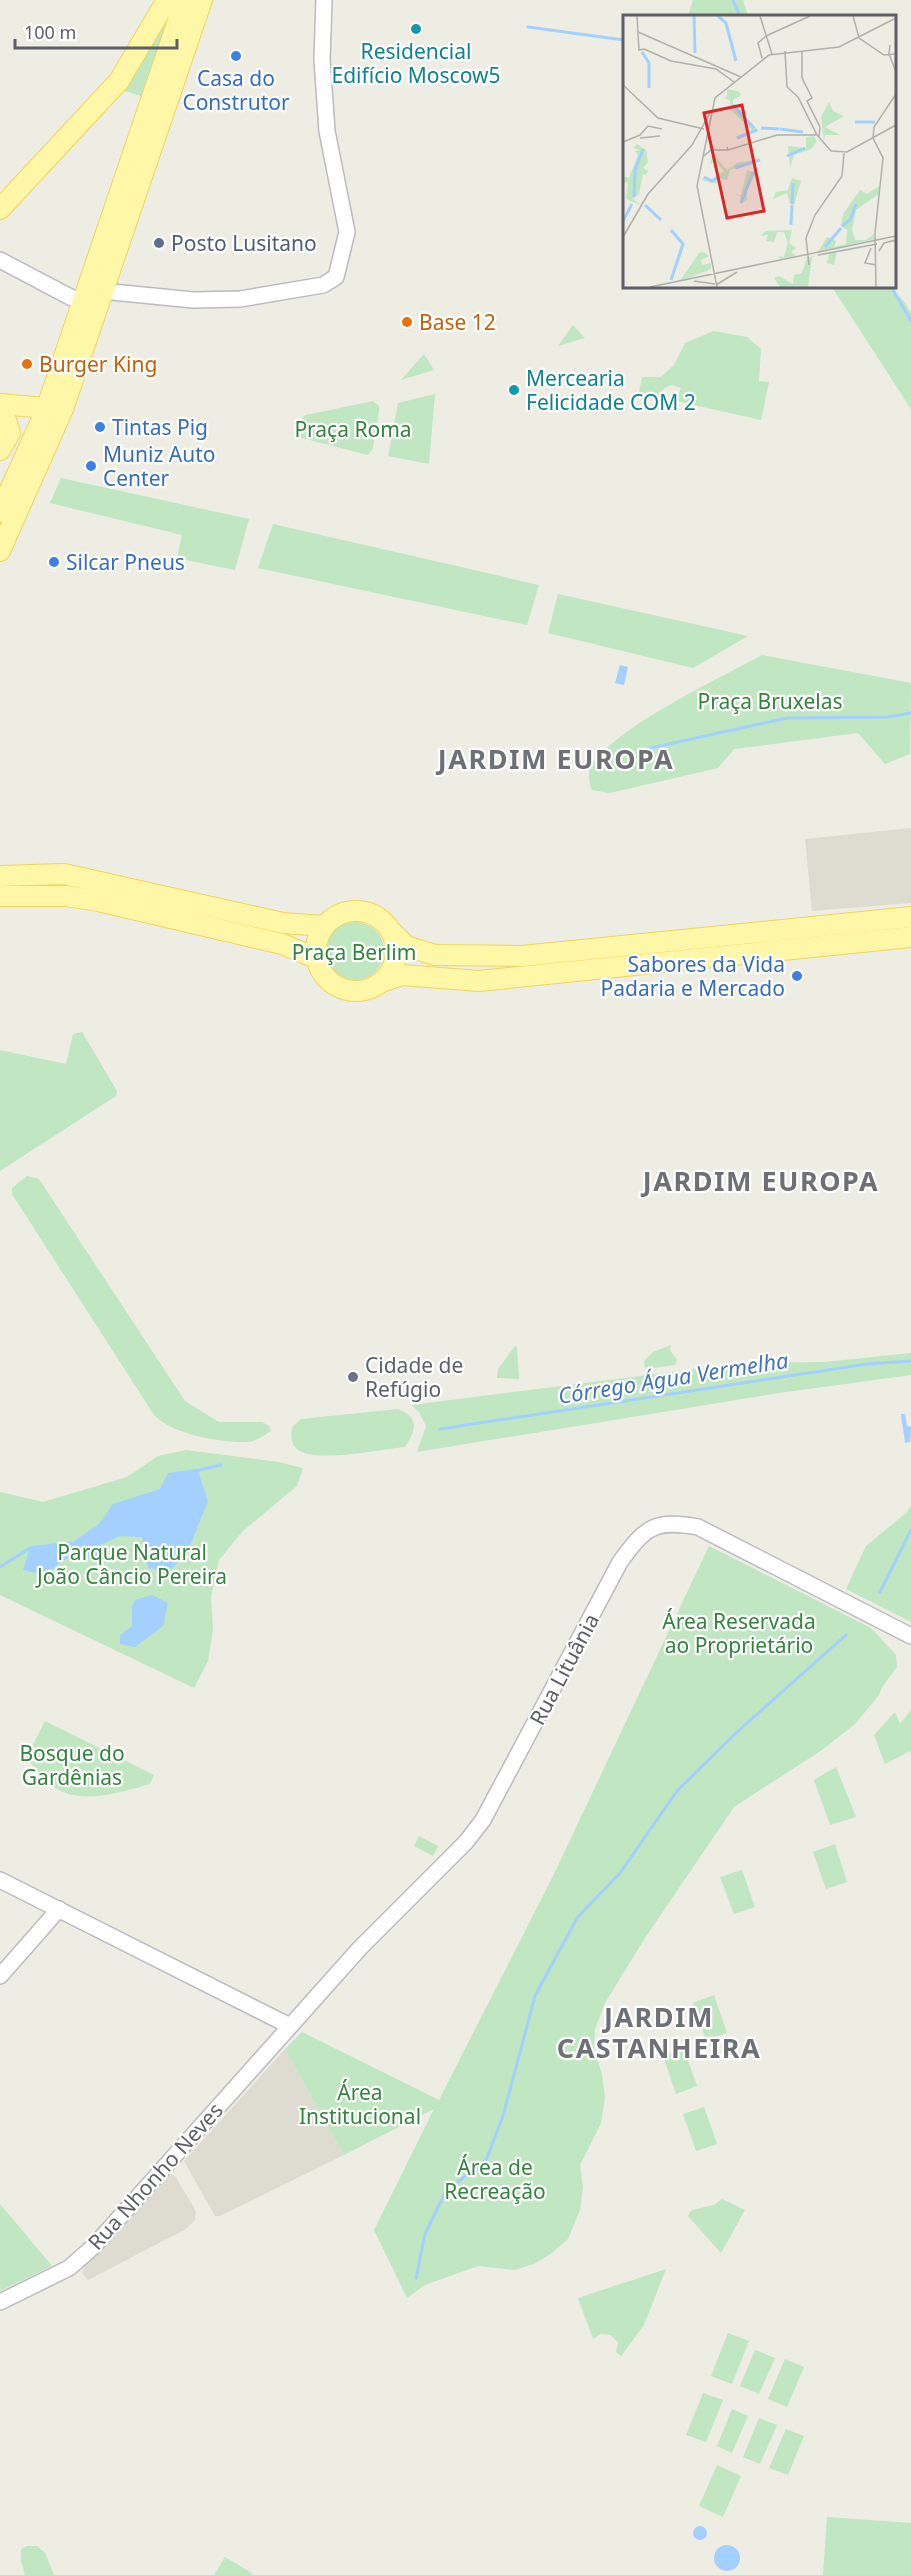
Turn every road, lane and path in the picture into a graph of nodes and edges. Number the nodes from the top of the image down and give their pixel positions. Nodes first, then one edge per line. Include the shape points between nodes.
1 (167, 0) edge
2 (185, 0) edge
3 (202, 0) edge
4 (324, 0) edge
5 (0, 209) edge
6 (0, 260) edge
7 (94, 297) junction
8 (0, 404) edge
9 (54, 409) junction
10 (0, 414) edge
11 (0, 450) edge
12 (14, 484) edge
13 (0, 512) edge
14 (0, 551) edge
15 (0, 876) edge
16 (0, 896) edge
17 (187, 900) junction
18 (911, 917) edge
19 (182, 921) junction
20 (324, 926) junction
21 (770, 931) junction
22 (392, 932) junction
23 (911, 937) edge
24 (771, 951) junction
25 (316, 958) junction
26 (381, 982) junction
27 (911, 1636) edge
28 (0, 1880) edge
29 (59, 1910) junction
30 (0, 1976) edge
31 (290, 2026) junction
32 (0, 2302) edge

1 - 5 main road via 119,81
2 - 7 main road
3 - 7 main road
4 - 7 street via 322,60 327,131 347,232 336,277 323,285 240,299
6 - 7 street
7 - 9 main road
8 - 9 main road
9 - 12 main road
10 - 11 main road via 10,433
12 - 13 main road
12 - 14 main road
15 - 17 main road via 64,874
16 - 19 main road via 66,896
17 - 19 main road via 195,913
17 - 20 main road via 283,923
18 - 21 main road
19 - 25 main road via 282,944
20 - 22 main road via 333,917 360,911 383,921
20 - 25 main road via 317,941
21 - 22 main road via 608,949 452,957 418,951 406,946
21 - 24 main road via 760,941
22 - 26 main road via 395,959
23 - 24 main road
24 - 26 main road via 479,981 414,975 393,976
25 - 26 main road via 326,979 338,986 360,990
27 - 31 street, Rua Lituânia via 698,1527 659,1526 641,1533 620,1562 478,1827
28 - 29 street
29 - 30 street
29 - 31 street
31 - 32 street, Rua Nhonho Neves via 94,2246 69,2268

